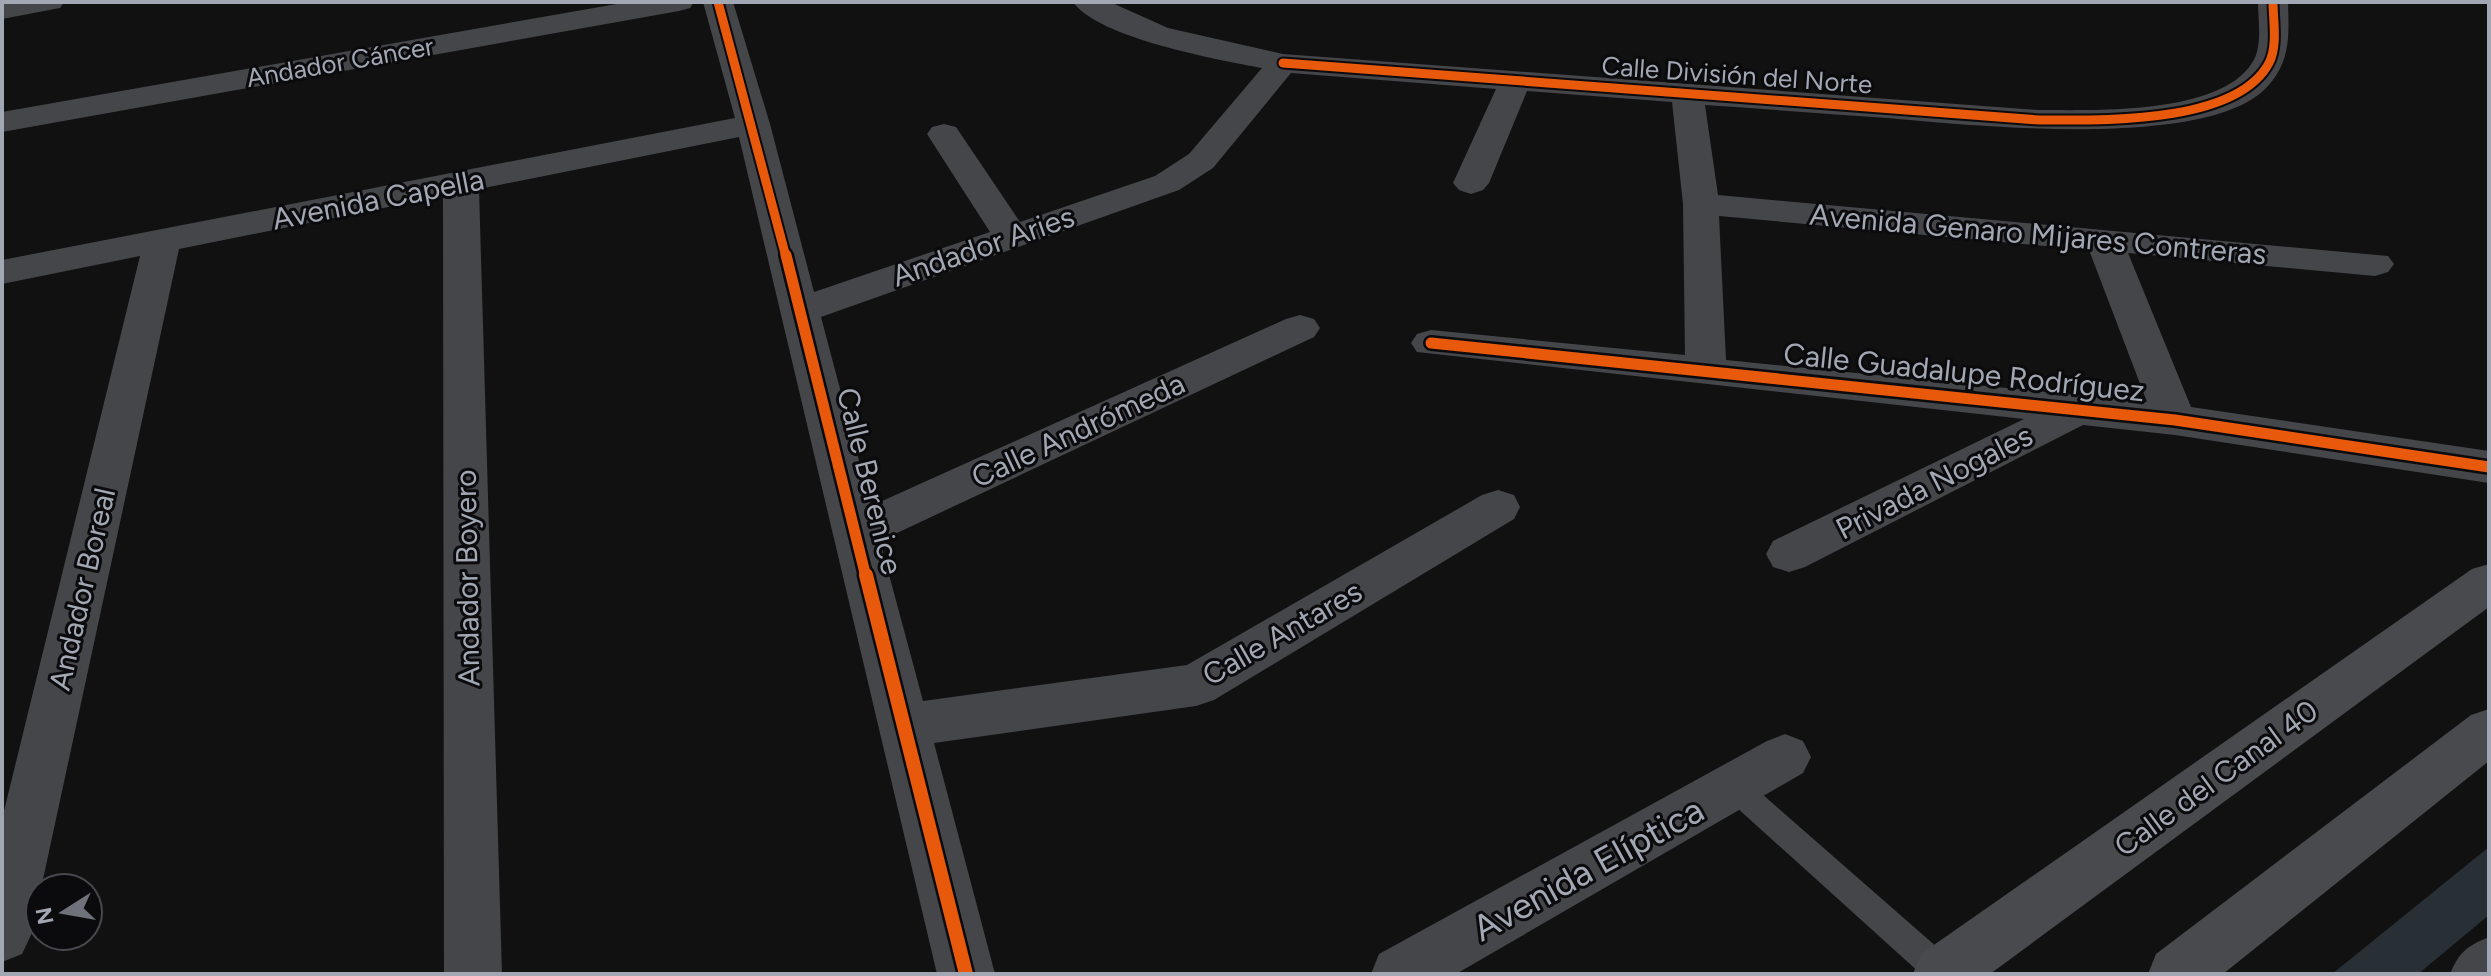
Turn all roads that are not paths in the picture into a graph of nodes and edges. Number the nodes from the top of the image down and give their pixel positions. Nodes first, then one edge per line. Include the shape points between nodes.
1 (49, 2) edge
2 (679, 2) edge
3 (718, 2) edge
4 (1088, 2) edge
5 (2273, 2) edge
6 (2, 10) edge
7 (1283, 63) junction
8 (1515, 81) junction
9 (1687, 93) junction
10 (2, 122) edge
11 (753, 124) junction
12 (944, 134) dead end
13 (461, 182) junction
14 (1471, 183) dead end
15 (1701, 204) junction
16 (1011, 236) junction
17 (2104, 240) junction
18 (162, 242) junction
19 (2375, 264) dead end
20 (2, 272) edge
21 (800, 310) junction
22 (1300, 328) dead end
23 (1431, 343) dead end
24 (1706, 372) junction
25 (2078, 410) junction
26 (2175, 420) junction
27 (2489, 467) edge
28 (1498, 507) dead end
29 (857, 532) junction
30 (1789, 554) dead end
31 (2489, 582) edge
32 (904, 725) junction
33 (2489, 731) edge
34 (1785, 757) dead end
35 (1735, 788) junction
36 (2, 935) edge
37 (2489, 965) edge
38 (473, 974) edge
39 (966, 974) edge
40 (1400, 974) edge
41 (1942, 974) edge
42 (2177, 974) edge
43 (2479, 974) edge

1 - 6 street
2 - 10 street, Andador Cáncer
3 - 11 street, Calle Berenice
4 - 7 street, Calle División del Norte via 1115,20 1192,45
5 - 9 street, Calle División del Norte via 2269,64 2243,92 2187,111 2121,120 2039,120
7 - 8 street, Calle División del Norte
7 - 16 street, Andador Aries via 1201,161 1167,183
8 - 9 street, Calle División del Norte
8 - 14 street
9 - 15 street
11 - 13 street, Avenida Capella
11 - 21 street, Calle Berenice
12 - 16 street
13 - 18 street, Avenida Capella
13 - 38 street, Andador Boyero
15 - 17 street, Avenida Genaro Mijares Contreras
15 - 24 street
16 - 21 street, Andador Aries
17 - 19 street, Avenida Genaro Mijares Contreras
17 - 26 street
18 - 20 street, Avenida Capella
18 - 36 street, Andador Boreal
21 - 29 street, Calle Berenice
22 - 29 street, Calle Andrómeda
23 - 24 street, Calle Guadalupe Rodríguez
24 - 25 street, Calle Guadalupe Rodríguez
25 - 26 street, Calle Guadalupe Rodríguez
25 - 30 street, Privada Nogales
26 - 27 street, Calle Guadalupe Rodríguez
28 - 32 street, Calle Antares via 1196,685
29 - 32 street, Calle Berenice
31 - 41 main road, Calle del Canal 40
32 - 39 street, Calle Berenice
33 - 42 main road
34 - 35 street, Avenida Elíptica
35 - 40 street, Avenida Elíptica
35 - 41 lane, Avenida Elíptica
37 - 43 street

